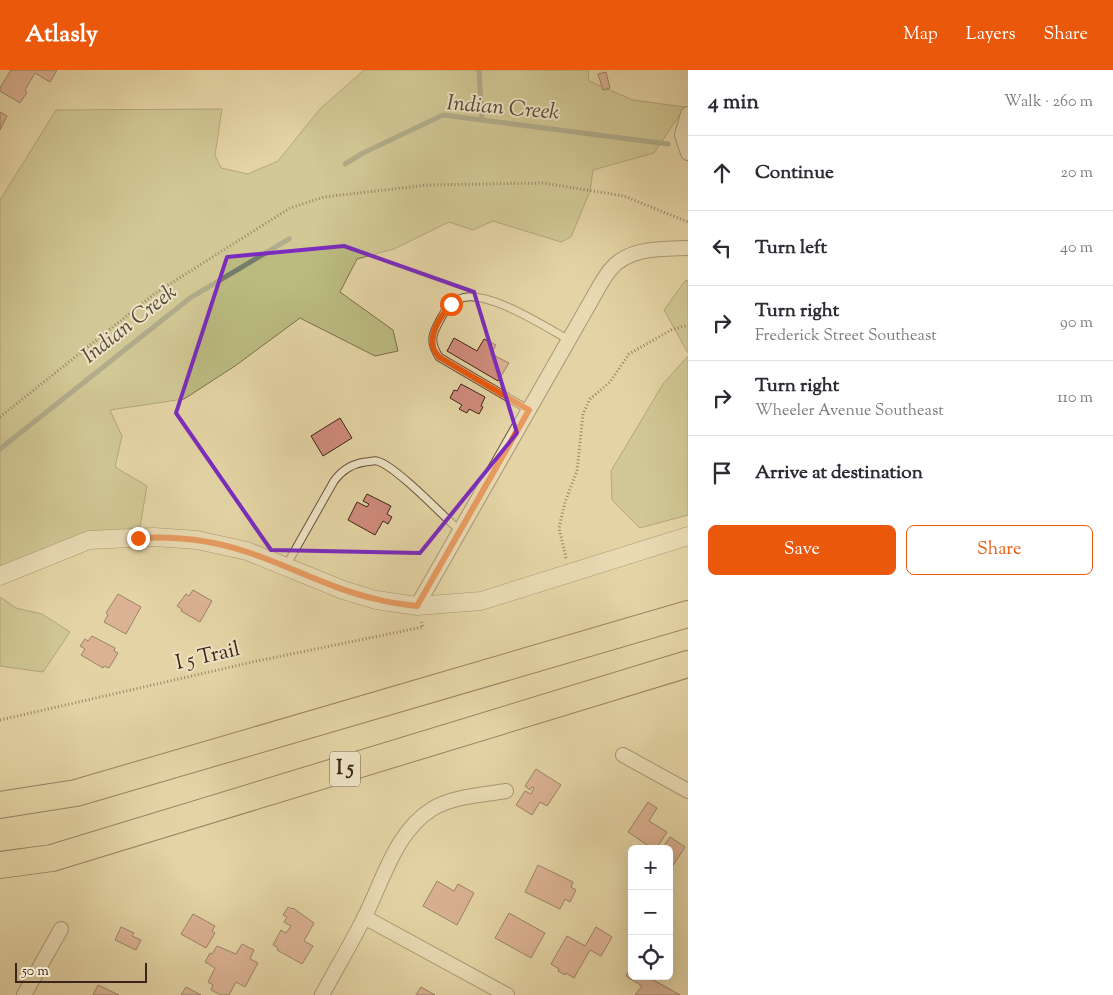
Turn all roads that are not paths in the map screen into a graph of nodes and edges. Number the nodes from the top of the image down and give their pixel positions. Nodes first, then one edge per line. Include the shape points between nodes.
1 (688, 114) edge
2 (688, 153) edge
3 (688, 248) edge
4 (569, 340) junction
5 (529, 410) junction
6 (460, 531) junction
7 (688, 536) edge
8 (286, 567) junction
9 (0, 576) edge
10 (417, 606) junction
11 (688, 614) edge
12 (688, 664) edge
13 (622, 755) dead end
14 (506, 791) dead end
15 (688, 791) edge
16 (0, 806) edge
17 (0, 865) edge
18 (364, 917) junction
19 (61, 929) dead end
20 (24, 995) edge
21 (322, 995) edge
22 (507, 995) edge

1 - 2 street via 682,135
3 - 4 street via 642,252 620,261 602,282
4 - 5 street
4 - 5 lane via 515,310 478,297 461,298 451,304 442,316 434,332 432,347 439,357
5 - 6 street
6 - 8 lane via 390,468 376,461 355,464 341,471 334,481
6 - 10 street
7 - 10 street via 481,601
8 - 9 street via 219,544 154,537 89,540
8 - 10 street via 376,600
11 - 16 highway, I 5 via 76,793
12 - 17 highway, I 5 via 52,858
13 - 15 street
14 - 18 street via 452,802 432,809 422,817 394,852
18 - 21 street
18 - 22 street
19 - 20 street

